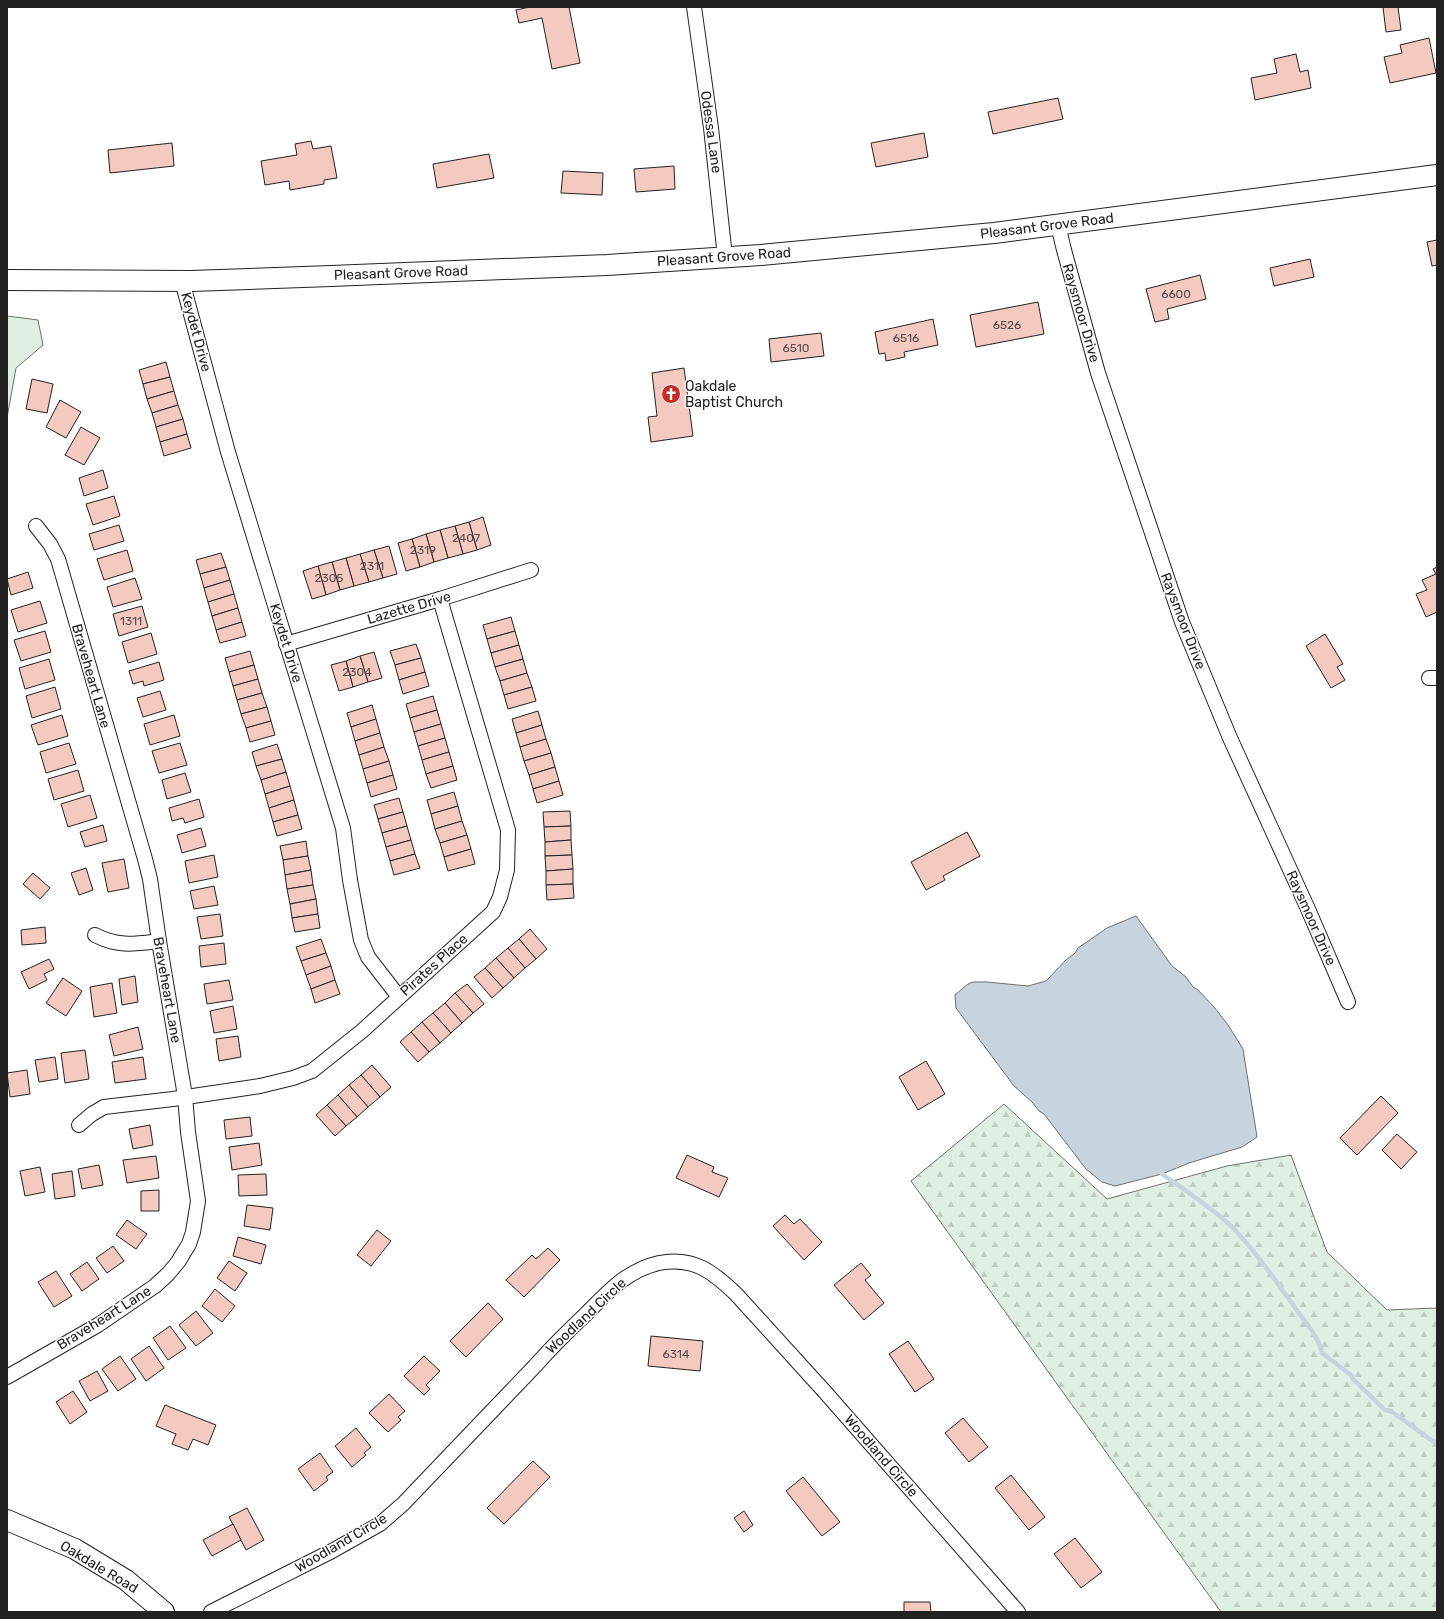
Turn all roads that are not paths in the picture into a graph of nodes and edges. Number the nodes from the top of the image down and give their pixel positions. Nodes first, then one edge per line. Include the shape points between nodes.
1 (694, 7) edge
2 (1437, 175) edge
3 (1058, 225) junction
4 (725, 257) junction
5 (7, 280) edge
6 (182, 281) junction
7 (36, 526) dead end
8 (532, 570) dead end
9 (440, 599) junction
10 (286, 644) junction
11 (95, 935) dead end
12 (159, 941) junction
13 (399, 997) junction
14 (1348, 1002) dead end
15 (185, 1096) junction
16 (79, 1125) dead end
17 (7, 1377) edge
18 (7, 1520) edge
19 (164, 1612) edge
20 (211, 1612) edge
21 (1018, 1612) edge

1 - 4 street, Odessa Lane
2 - 3 street, Pleasant Grove Road
3 - 4 street, Pleasant Grove Road
3 - 14 street, Raysmoor Drive via 1098,373 1182,622 1230,738
4 - 6 street, Pleasant Grove Road via 607,265
5 - 6 street, Pleasant Grove Road
6 - 10 street, Keydet Drive via 228,452
7 - 12 street, Braveheart Lane via 58,559 145,859
8 - 9 street, Lazette Drive
9 - 10 street, Lazette Drive
9 - 13 street, Pirates Place via 508,830 507,870 493,912
10 - 13 street, Keydet Drive via 343,828 361,940 368,957
11 - 12 street via 108,942
12 - 15 street, Braveheart Lane
13 - 15 street, Pirates Place via 312,1071 260,1086
15 - 16 street, Pirates Place via 104,1107
15 - 17 street, Braveheart Lane via 198,1201 193,1232 178,1262 155,1286 123,1309
18 - 19 street, Oakdale Road via 75,1549 126,1580
20 - 21 street, Woodland Circle via 380,1524 403,1504 605,1295 640,1269 660,1263 678,1262 692,1263 706,1269 736,1294

